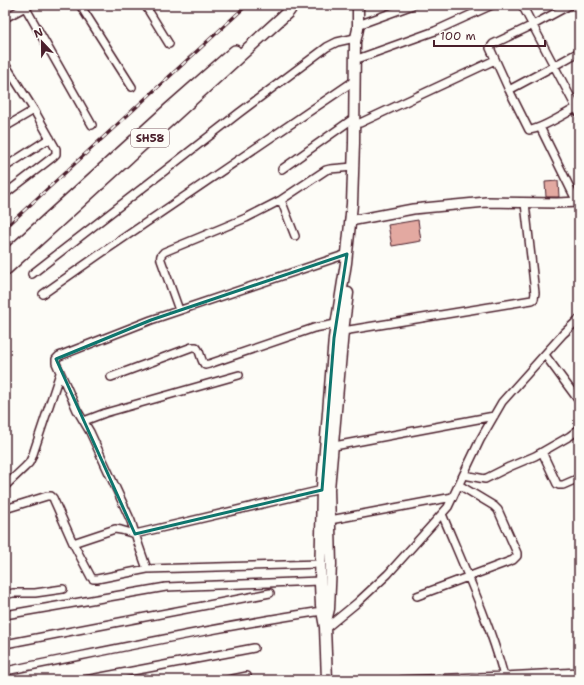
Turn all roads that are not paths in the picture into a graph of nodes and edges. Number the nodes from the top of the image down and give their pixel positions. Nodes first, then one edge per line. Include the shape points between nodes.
1 (80, 5) edge
2 (145, 5) edge
3 (290, 5) edge
4 (293, 5) edge
5 (358, 5) edge
6 (413, 5) edge
7 (492, 5) edge
8 (522, 5) edge
9 (570, 5) edge
10 (26, 6) edge
11 (5, 18) edge
12 (532, 25) junction
13 (357, 31) junction
14 (169, 44) dead end
15 (579, 52) edge
16 (360, 58) junction
17 (495, 60) junction
18 (5, 64) edge
19 (554, 66) junction
20 (354, 81) junction
21 (132, 87) dead end
22 (509, 90) junction
23 (578, 109) edge
24 (34, 110) junction
25 (357, 120) junction
26 (92, 125) dead end
27 (5, 127) edge
28 (540, 127) junction
29 (50, 138) junction
30 (5, 167) edge
31 (353, 167) junction
32 (282, 169) dead end
33 (5, 194) edge
34 (280, 200) junction
35 (578, 202) edge
36 (526, 203) junction
37 (353, 220) junction
38 (295, 236) dead end
39 (347, 254) junction
40 (5, 258) edge
41 (5, 270) edge
42 (32, 274) dead end
43 (43, 294) dead end
44 (179, 310) junction
45 (579, 319) edge
46 (340, 328) junction
47 (545, 355) junction
48 (60, 372) junction
49 (239, 375) dead end
50 (111, 376) dead end
51 (579, 401) edge
52 (494, 416) junction
53 (84, 421) junction
54 (579, 430) edge
55 (329, 447) junction
56 (542, 452) junction
57 (464, 475) junction
58 (579, 478) edge
59 (459, 484) junction
60 (5, 486) edge
61 (322, 490) junction
62 (453, 497) junction
63 (5, 509) edge
64 (442, 514) junction
65 (330, 520) junction
66 (135, 534) junction
67 (73, 543) junction
68 (320, 564) junction
69 (148, 569) junction
70 (468, 577) junction
71 (320, 581) junction
72 (62, 589) dead end
73 (270, 593) dead end
74 (5, 595) edge
75 (417, 596) dead end
76 (322, 611) junction
77 (5, 615) edge
78 (325, 628) junction
79 (5, 644) edge
80 (254, 648) dead end
81 (5, 672) edge
82 (579, 672) edge
83 (247, 676) dead end
84 (500, 678) edge
85 (85, 680) edge
86 (228, 680) edge
87 (327, 680) edge
88 (402, 680) edge

1 - 21 street
2 - 14 street
3 - 40 main road, SH58 via 283,8 169,109
4 - 41 main road, SH58
5 - 13 main road
6 - 13 street
7 - 16 street via 435,31
8 - 12 street
9 - 12 street
10 - 11 street
10 - 26 street
12 - 17 street via 493,44 490,51
12 - 19 street
13 - 16 main road via 360,39
13 - 20 main road
13 - 42 street via 327,47
15 - 19 street
16 - 25 main road
17 - 22 street
17 - 25 street
18 - 24 street
19 - 22 street
19 - 23 street
20 - 25 main road
20 - 43 street
22 - 28 street via 527,128 531,130
23 - 28 street
24 - 27 street
24 - 29 street
25 - 31 main road
25 - 32 street
25 - 37 main road
28 - 35 street
29 - 30 street
29 - 33 street via 56,150 54,157
31 - 34 street via 326,170
31 - 37 main road
34 - 38 street
34 - 44 street via 246,218 161,254 160,258
35 - 36 street
36 - 37 street via 486,202 413,209
36 - 46 street via 534,299
37 - 39 main road
37 - 46 main road via 352,264
39 - 44 street
39 - 46 main road
44 - 48 street via 59,356 56,364
45 - 47 street
46 - 50 street via 314,328 206,365 198,349 192,347
46 - 55 main road via 334,338 334,388
47 - 51 street
47 - 52 street via 502,402
48 - 53 street
48 - 60 street via 32,457
49 - 53 street
52 - 55 street
52 - 57 street
53 - 66 street
54 - 56 street
55 - 61 main road
55 - 65 main road
56 - 57 street via 485,479
56 - 58 street via 558,485
57 - 59 street
59 - 62 street
59 - 70 street via 498,510 518,556
61 - 66 street
61 - 68 main road
62 - 64 street
62 - 65 street
63 - 67 street via 51,496
64 - 70 street
64 - 78 street via 388,574
65 - 78 main road via 329,608
66 - 67 street via 115,529
66 - 69 street
67 - 69 street via 93,579
68 - 69 street
68 - 71 main road
70 - 75 street
70 - 84 street via 498,654
71 - 76 main road
71 - 77 street via 166,587
72 - 74 street
73 - 79 street
76 - 78 main road
76 - 81 street via 257,621
78 - 87 main road
80 - 85 street
82 - 84 street
83 - 86 street
84 - 88 street

